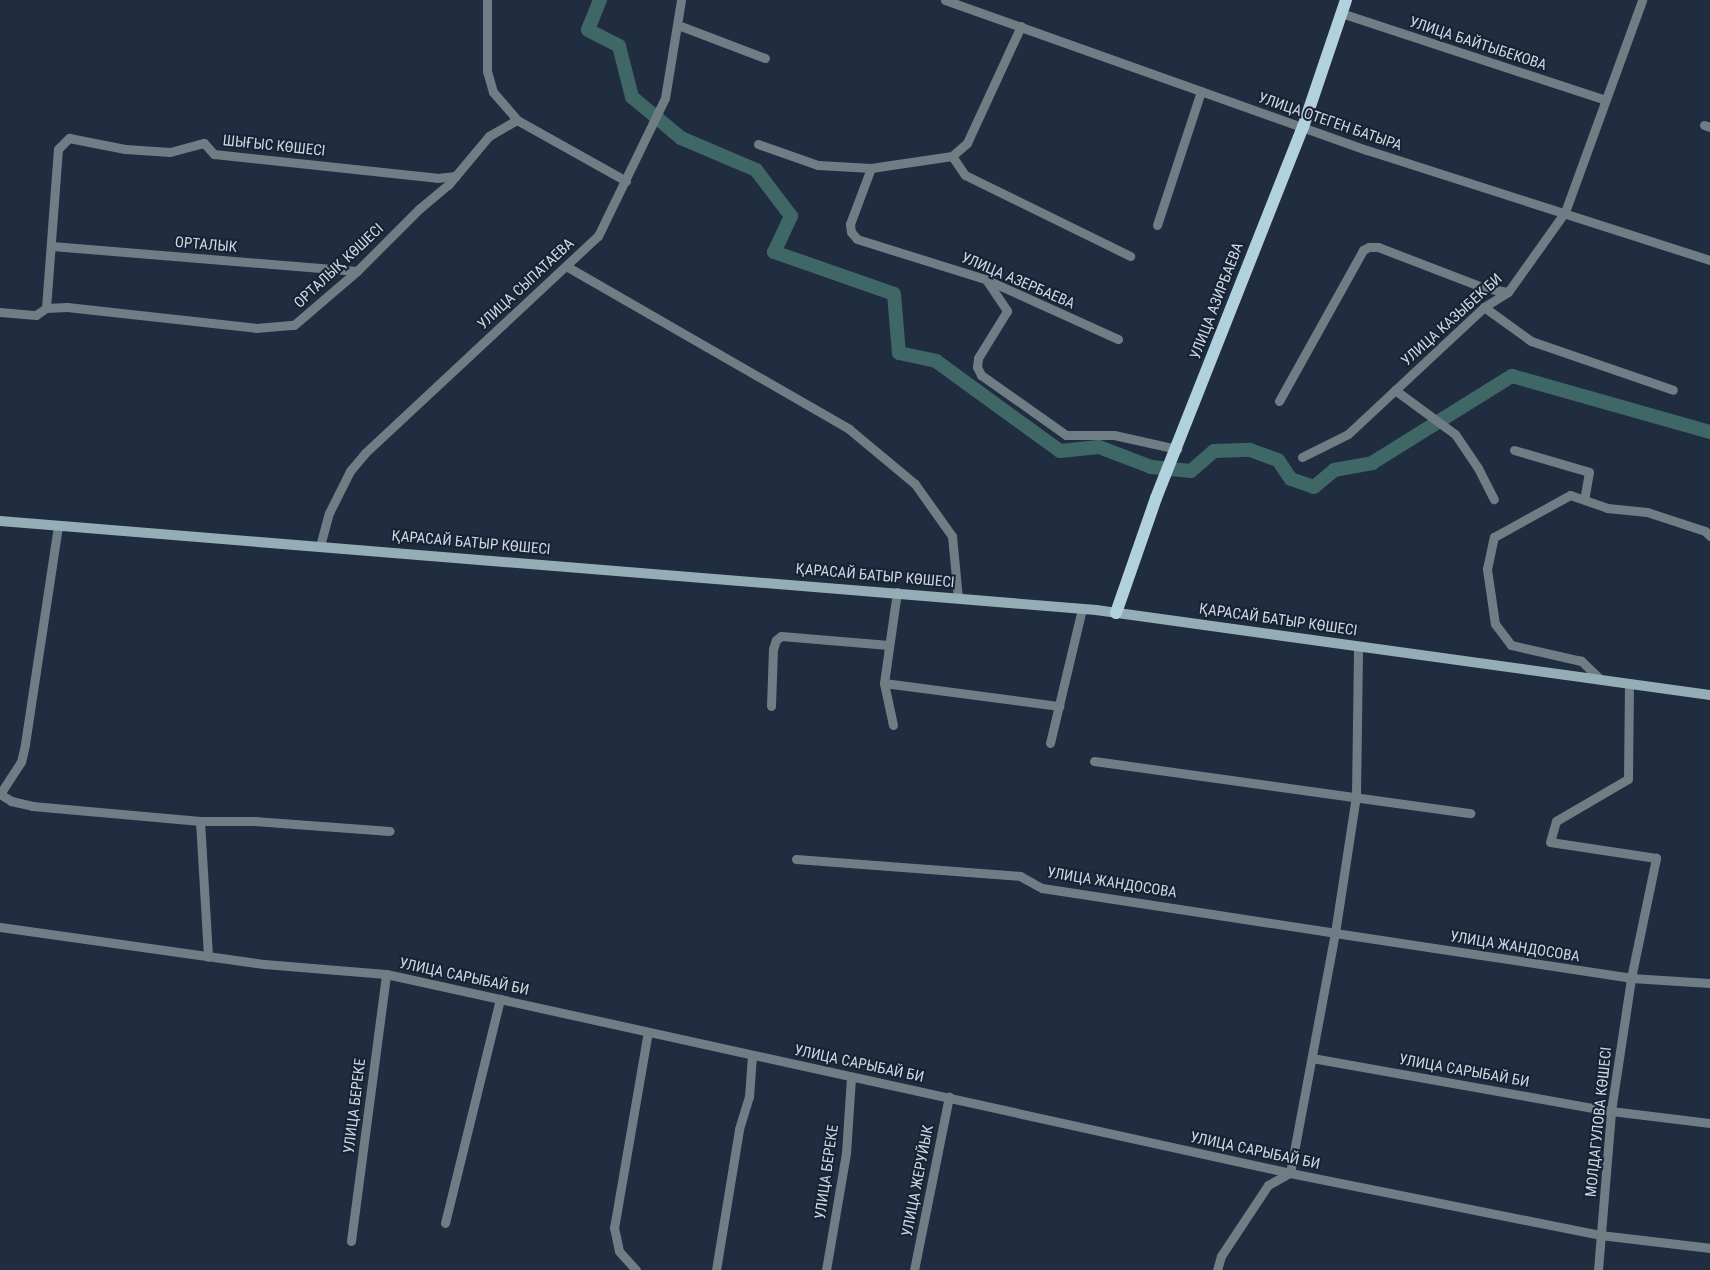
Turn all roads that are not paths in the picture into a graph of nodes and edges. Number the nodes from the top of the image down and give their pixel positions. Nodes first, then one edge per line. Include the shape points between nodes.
1 (488, 0) edge
2 (681, 0) edge
3 (945, 0) edge
4 (1346, 0) edge
5 (1642, 0) edge
6 (1341, 13) junction
7 (678, 25) junction
8 (1021, 26) junction
9 (765, 58) dead end
10 (1201, 91) junction
11 (1606, 100) junction
12 (517, 120) junction
13 (1303, 127) junction
14 (758, 144) dead end
15 (952, 156) junction
16 (871, 168) junction
17 (456, 176) junction
18 (626, 180) junction
19 (1565, 212) junction
20 (1157, 225) dead end
21 (52, 246) junction
22 (1130, 256) dead end
23 (1710, 260) edge
24 (566, 266) junction
25 (357, 272) junction
26 (985, 279) junction
27 (1508, 292) junction
28 (1484, 307) junction
29 (46, 308) junction
30 (0, 312) edge
31 (1118, 340) dead end
32 (1395, 390) junction
33 (1674, 390) dead end
34 (1280, 401) dead end
35 (1514, 450) dead end
36 (1176, 452) junction
37 (1302, 456) dead end
38 (1494, 499) dead end
39 (1584, 500) junction
40 (0, 521) edge
41 (58, 526) junction
42 (1710, 536) edge
43 (320, 546) junction
44 (897, 592) junction
45 (958, 598) junction
46 (1082, 609) junction
47 (1116, 613) junction
48 (889, 646) junction
49 (1358, 646) junction
50 (1601, 680) junction
51 (884, 683) junction
52 (1629, 684) junction
53 (1710, 695) edge
54 (772, 706) dead end
55 (1059, 706) junction
56 (893, 725) dead end
57 (1050, 743) dead end
58 (1094, 761) dead end
59 (0, 794) edge
60 (1356, 795) junction
61 (1470, 813) dead end
62 (200, 821) junction
63 (390, 831) dead end
64 (796, 859) dead end
65 (0, 927) edge
66 (1335, 934) junction
67 (208, 957) junction
68 (386, 974) junction
69 (1631, 978) junction
70 (1710, 983) edge
71 (500, 999) junction
72 (648, 1032) junction
73 (752, 1055) junction
74 (1312, 1058) junction
75 (851, 1077) junction
76 (949, 1097) junction
77 (1611, 1111) junction
78 (1710, 1123) edge
79 (1290, 1173) junction
80 (445, 1223) dead end
81 (1600, 1235) junction
82 (351, 1241) dead end
83 (1710, 1248) edge
84 (636, 1270) edge
85 (716, 1270) edge
86 (826, 1270) edge
87 (914, 1270) edge
88 (1217, 1270) edge
89 (1598, 1270) edge

1 - 12 street via 488,82
2 - 7 street, УЛИЦА СЫПАТАЕВА
3 - 8 street, УЛИЦА ОТЕГЕН БАТЫРА
4 - 6 main road, УЛИЦА АЗИРБАЕВА
5 - 11 street, УЛИЦА КАЗЫБЕК БИ
6 - 11 street, УЛИЦА БАЙТЫБЕКОВА
6 - 13 main road, УЛИЦА АЗИРБАЕВА
7 - 9 street
7 - 18 street, УЛИЦА СЫПАТАЕВА via 670,79 661,109
8 - 10 street, УЛИЦА ОТЕГЕН БАТЫРА
8 - 15 street via 967,143
10 - 13 street, УЛИЦА ОТЕГЕН БАТЫРА
10 - 20 street
11 - 19 street, УЛИЦА КАЗЫБЕК БИ
12 - 17 street, ОРТАЛЫҚ КӨШЕСІ via 488,136
12 - 18 street
13 - 19 street, УЛИЦА ОТЕГЕН БАТЫРА
13 - 36 main road, УЛИЦА АЗИРБАЕВА
14 - 16 street via 818,166
15 - 16 street
15 - 22 street via 965,175
16 - 26 street, УЛИЦА АЗЕРБАЕВА via 850,224 851,232 857,238
17 - 21 street, ШЫҒЫС КӨШЕСІ via 437,178 214,154 204,142 161,152 115,148 69,138 58,149
17 - 25 street, ОРТАЛЫҚ КӨШЕСІ
18 - 24 street, УЛИЦА СЫПАТАЕВА via 598,236
19 - 23 street, УЛИЦА ОТЕГЕН БАТЫРА
19 - 27 street, УЛИЦА КАЗЫБЕК БИ
21 - 25 street, ОРТАЛЫК
21 - 29 street
24 - 43 street, УЛИЦА СЫПАТАЕВА via 364,453 350,471 329,513
24 - 45 street via 849,429 915,484 952,536
25 - 29 street, ОРТАЛЫҚ КӨШЕСІ via 299,323 278,328 67,306
26 - 31 street, УЛИЦА АЗЕРБАЕВА
26 - 36 street via 1007,311 978,358 981,376 1066,435 1114,435
27 - 28 street, УЛИЦА КАЗЫБЕК БИ
27 - 34 street via 1485,288 1378,246 1369,247 1363,250
28 - 32 street, УЛИЦА КАЗЫБЕК БИ
28 - 33 street via 1531,341
29 - 30 street, ОРТАЛЫҚ КӨШЕСІ via 36,315
32 - 37 street, УЛИЦА КАЗЫБЕК БИ via 1348,434
32 - 38 street via 1455,434
35 - 39 street via 1589,472
36 - 47 main road, УЛИЦА АЗИРБАЕВА via 1156,498
39 - 42 street via 1607,508 1647,512 1705,531
39 - 50 street via 1570,495 1494,537 1487,569 1495,624 1511,645 1581,660
40 - 41 main road, ҚАРАСАЙ БАТЫР КӨШЕСІ
41 - 43 main road, ҚАРАСАЙ БАТЫР КӨШЕСІ
41 - 59 street via 25,744 21,762
43 - 44 main road, ҚАРАСАЙ БАТЫР КӨШЕСІ
44 - 45 main road, ҚАРАСАЙ БАТЫР КӨШЕСІ
44 - 48 street
45 - 46 main road, ҚАРАСАЙ БАТЫР КӨШЕСІ
46 - 47 main road, ҚАРАСАЙ БАТЫР КӨШЕСІ
46 - 55 street
47 - 49 main road, ҚАРАСАЙ БАТЫР КӨШЕСІ
48 - 51 street
48 - 54 street via 781,636 776,640 774,650
49 - 50 main road, ҚАРАСАЙ БАТЫР КӨШЕСІ
49 - 60 street
50 - 52 main road, ҚАРАСАЙ БАТЫР КӨШЕСІ
51 - 55 street
51 - 56 street
52 - 53 main road, ҚАРАСАЙ БАТЫР КӨШЕСІ
52 - 69 street via 1628,779 1556,821 1550,842 1656,858
55 - 57 street
58 - 60 street
59 - 62 street via 11,801 32,806
60 - 61 street
60 - 66 street
62 - 63 street via 254,821
62 - 67 street
64 - 66 street, УЛИЦА ЖАНДОСОВА via 1020,876 1042,888
65 - 67 street, УЛИЦА САРЫБАЙ БИ
66 - 69 street, УЛИЦА ЖАНДОСОВА
66 - 74 street
67 - 68 street, УЛИЦА САРЫБАЙ БИ
68 - 71 street, УЛИЦА САРЫБАЙ БИ
68 - 82 street, УЛИЦА БЕРЕКЕ
69 - 70 street, УЛИЦА ЖАНДОСОВА
69 - 77 street, МОЛДАГУЛОВА КӨШЕСІ
71 - 72 street, УЛИЦА САРЫБАЙ БИ
71 - 80 street
72 - 73 street, УЛИЦА САРЫБАЙ БИ
72 - 84 street via 614,1228 619,1252
73 - 75 street, УЛИЦА САРЫБАЙ БИ
73 - 85 street via 749,1096 740,1129
74 - 77 street, УЛИЦА САРЫБАЙ БИ
74 - 79 street
75 - 76 street, УЛИЦА САРЫБАЙ БИ
75 - 86 street, УЛИЦА БЕРЕКЕ via 846,1153
76 - 79 street, УЛИЦА САРЫБАЙ БИ
76 - 87 street, УЛИЦА ЖЕРУЙЫК
77 - 78 street, УЛИЦА САРЫБАЙ БИ
77 - 81 street, МОЛДАГУЛОВА КӨШЕСІ
79 - 81 street, УЛИЦА САРЫБАЙ БИ
79 - 88 street via 1268,1185 1220,1256
81 - 83 street, УЛИЦА САРЫБАЙ БИ
81 - 89 street, МОЛДАГУЛОВА КӨШЕСІ

